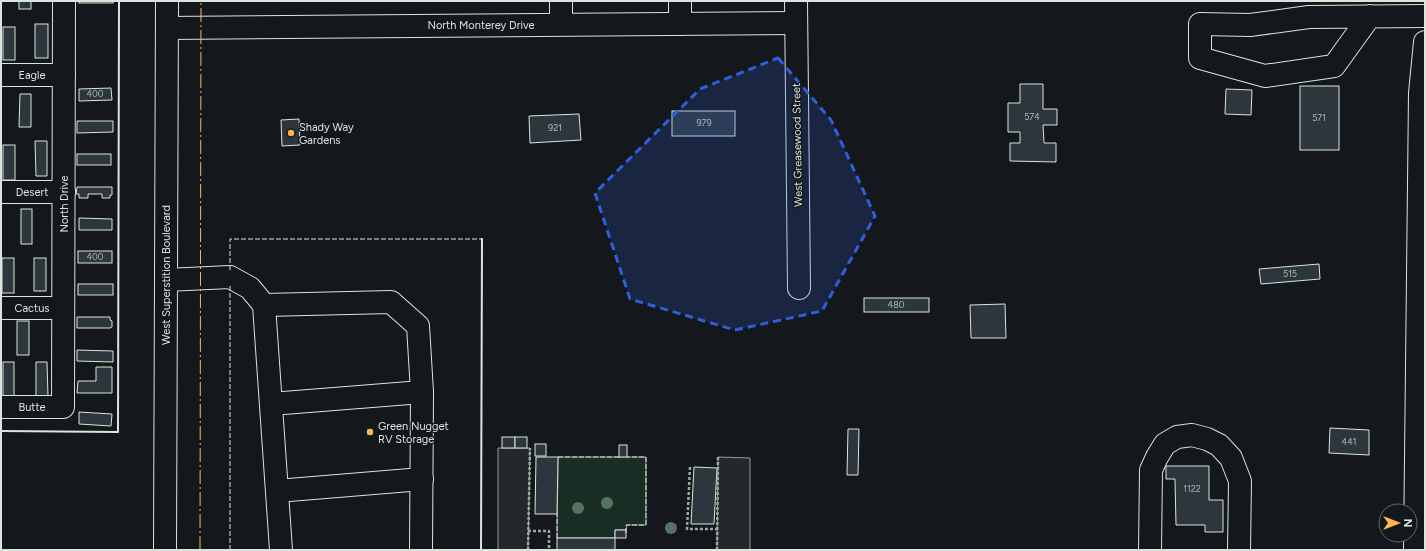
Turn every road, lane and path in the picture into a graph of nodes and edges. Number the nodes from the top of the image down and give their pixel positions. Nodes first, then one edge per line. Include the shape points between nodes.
1 (64, 1) edge
2 (167, 1) edge
3 (561, 1) edge
4 (680, 1) edge
5 (796, 1) edge
6 (1370, 16) junction
7 (1425, 16) edge
8 (796, 23) junction
9 (561, 24) junction
10 (680, 24) junction
11 (167, 28) junction
12 (1425, 42) edge
13 (1, 75) edge
14 (64, 75) junction
15 (1, 192) edge
16 (64, 192) junction
17 (166, 280) junction
18 (799, 288) dead end
19 (264, 305) junction
20 (1, 308) edge
21 (64, 308) junction
22 (422, 392) junction
23 (271, 404) junction
24 (1, 407) edge
25 (63, 407) joint
26 (530, 448) dead end
27 (718, 457) dead end
28 (690, 467) dead end
29 (422, 479) junction
30 (277, 491) junction
31 (717, 529) junction
32 (528, 531) junction
33 (165, 550) edge
34 (281, 550) edge
35 (421, 550) edge
36 (528, 550) edge
37 (548, 550) edge
38 (717, 550) edge
39 (1150, 550) edge
40 (1238, 550) edge
41 (1415, 550) edge

1 - 14 street, North Drive
2 - 11 street, West Superstition Boulevard
3 - 9 street
4 - 10 street
5 - 8 street, West Greasewood Street
6 - 6 street via 1309,17 1250,25 1200,24 1200,58 1265,76 1334,66
6 - 7 street
8 - 10 street, North Monterey Drive
8 - 18 street, West Greasewood Street
9 - 10 street, North Monterey Drive
9 - 11 street, North Monterey Drive
11 - 17 street, West Superstition Boulevard
12 - 41 street via 1420,93
13 - 14 street, Eagle
14 - 16 street, North Drive
15 - 16 street, Desert
16 - 21 street, North Drive
17 - 19 street via 230,277 250,288
17 - 33 street, West Superstition Boulevard
19 - 22 street via 391,302 418,326
19 - 23 street
20 - 21 street, Cactus
21 - 25 street, North Drive
22 - 23 street
22 - 29 street
23 - 30 street
24 - 25 street, Butte
26 - 32 path
27 - 31 path
28 - 31 path via 687,529
29 - 30 street
29 - 35 street
30 - 34 street
31 - 38 path
32 - 36 path
32 - 37 path via 549,531
39 - 40 street via 1151,470 1165,444 1177,437 1192,435 1219,445 1231,458 1240,481

